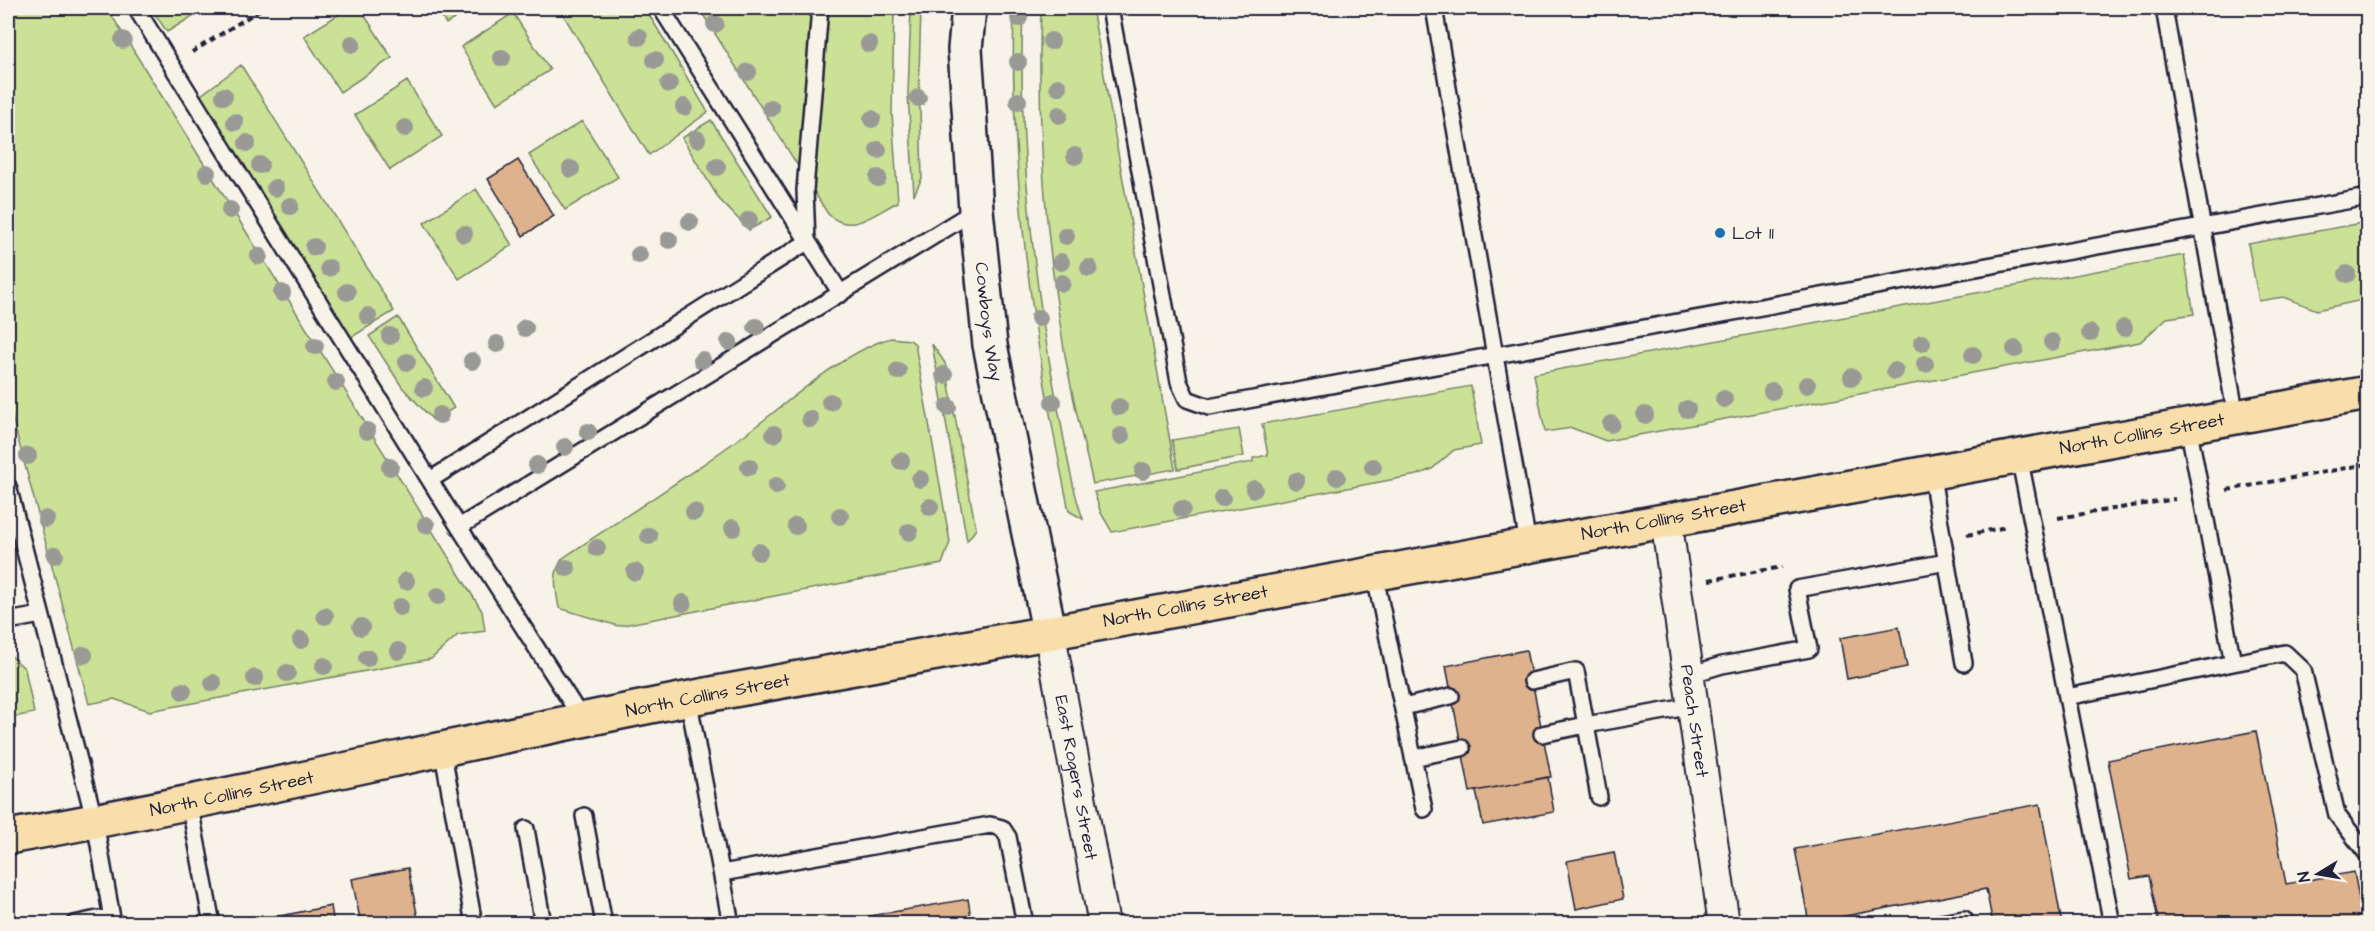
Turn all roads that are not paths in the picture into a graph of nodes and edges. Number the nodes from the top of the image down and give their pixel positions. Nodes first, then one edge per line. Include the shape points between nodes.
1 (136, 8) edge
2 (661, 8) edge
3 (819, 8) edge
4 (969, 8) edge
5 (1110, 8) edge
6 (1434, 8) edge
7 (2164, 8) edge
8 (2367, 197) edge
9 (976, 210) junction
10 (2203, 228) junction
11 (807, 242) junction
12 (841, 294) junction
13 (1495, 354) junction
14 (2367, 393) edge
15 (2236, 417) junction
16 (2188, 425) junction
17 (2019, 456) junction
18 (1930, 471) junction
19 (430, 480) junction
20 (8, 486) edge
21 (1666, 519) junction
22 (459, 527) junction
23 (1528, 544) junction
24 (1947, 562) junction
25 (1374, 572) junction
26 (41, 615) junction
27 (8, 621) edge
28 (1048, 630) junction
29 (1964, 663) dead end
30 (2233, 663) junction
31 (1689, 675) junction
32 (1532, 681) dead end
33 (1452, 696) dead end
34 (2067, 697) junction
35 (688, 699) junction
36 (1693, 706) junction
37 (1403, 707) junction
38 (582, 719) junction
39 (1586, 725) junction
40 (1542, 734) dead end
41 (442, 748) junction
42 (1462, 748) dead end
43 (1413, 758) junction
44 (1599, 797) dead end
45 (189, 802) junction
46 (1424, 809) dead end
47 (584, 816) dead end
48 (95, 822) junction
49 (526, 829) dead end
50 (8, 837) edge
51 (2367, 855) edge
52 (722, 873) junction
53 (112, 920) edge
54 (74, 924) edge
55 (212, 924) edge
56 (474, 924) edge
57 (543, 924) edge
58 (604, 924) edge
59 (731, 924) edge
60 (1025, 924) edge
61 (1104, 924) edge
62 (1724, 924) edge
63 (1935, 924) edge
64 (1964, 924) edge
65 (2112, 924) edge

1 - 19 lane
2 - 11 lane
3 - 11 lane via 805,190
4 - 9 street, Cowboys Way via 965,49
5 - 13 lane via 1179,382 1187,399 1209,406
6 - 13 lane
7 - 10 lane
8 - 10 lane
9 - 12 lane
9 - 28 street, Cowboys Way via 990,345
10 - 13 lane
10 - 15 lane
11 - 12 lane
11 - 19 lane
12 - 22 lane
13 - 23 lane
14 - 15 main road, North Collins Street
15 - 16 main road, North Collins Street
16 - 17 main road, North Collins Street
16 - 30 lane
17 - 18 main road, North Collins Street
17 - 34 lane
18 - 21 main road, North Collins Street
18 - 24 lane
19 - 22 lane
20 - 26 lane
21 - 23 main road, North Collins Street
21 - 31 street, Peach Street
22 - 38 lane
23 - 25 main road, North Collins Street
24 - 29 lane
24 - 31 lane via 1797,589 1809,649
25 - 28 main road, North Collins Street
25 - 37 lane
26 - 27 lane
26 - 48 lane
28 - 35 main road, North Collins Street
28 - 61 street, East Rogers Street
30 - 34 lane
30 - 51 lane via 2285,653 2303,670 2337,815
31 - 36 street, Peach Street
32 - 39 lane via 1576,671
33 - 37 lane
34 - 65 lane
35 - 38 main road, North Collins Street
35 - 52 lane
36 - 39 lane
36 - 62 street, Peach Street
37 - 43 lane
38 - 41 main road, North Collins Street
39 - 40 lane
39 - 44 lane
41 - 45 main road, North Collins Street
41 - 56 lane
42 - 43 lane
43 - 46 lane
45 - 48 main road, North Collins Street
45 - 55 lane
47 - 58 lane
48 - 50 main road, North Collins Street
48 - 53 lane
49 - 57 lane
52 - 59 lane
52 - 60 lane via 990,825 1002,828 1008,837
53 - 54 lane
63 - 64 lane via 1964,919

